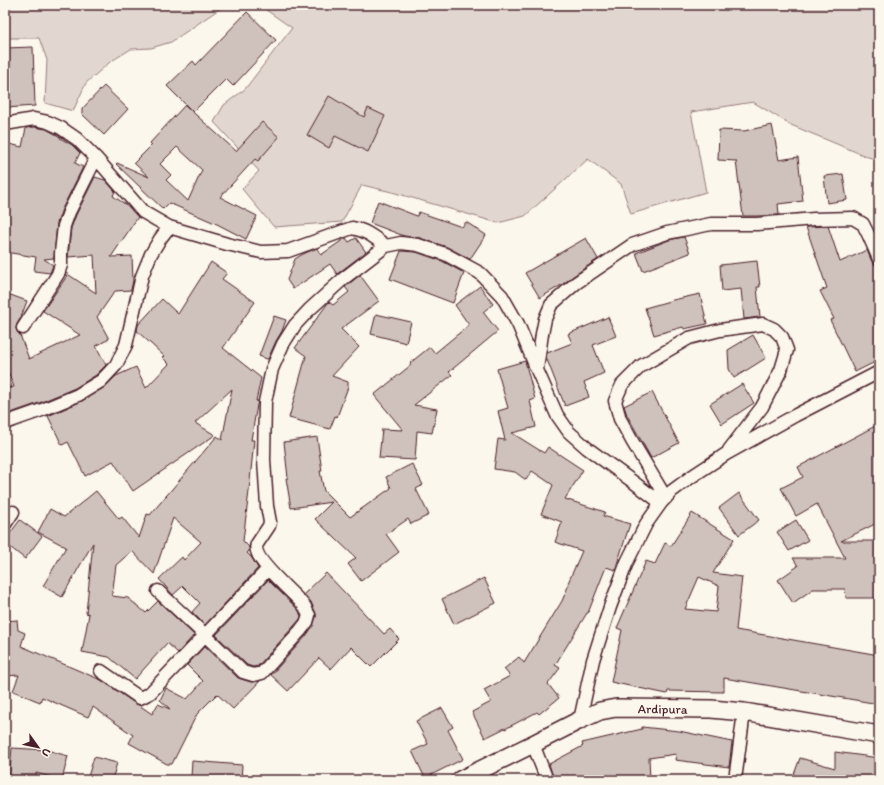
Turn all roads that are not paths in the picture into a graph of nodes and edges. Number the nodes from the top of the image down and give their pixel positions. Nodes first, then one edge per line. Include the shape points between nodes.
1 (5, 124) edge
2 (96, 158) junction
3 (169, 228) junction
4 (386, 246) junction
5 (879, 259) edge
6 (24, 328) dead end
7 (537, 370) junction
8 (879, 372) edge
9 (5, 423) edge
10 (726, 454) junction
11 (663, 500) junction
12 (13, 512) dead end
13 (5, 524) edge
14 (268, 569) junction
15 (158, 591) dead end
16 (205, 635) junction
17 (101, 671) dead end
18 (744, 712) junction
19 (580, 720) junction
20 (879, 735) edge
21 (533, 744) junction
22 (460, 780) edge
23 (546, 780) edge
24 (735, 780) edge

1 - 2 street via 34,119 48,122 77,139
2 - 3 street via 143,212
2 - 6 street via 64,226 58,274
3 - 4 street via 261,252 288,251 352,228 368,233
3 - 9 street via 151,254 142,276 126,345 116,365 101,381 78,395
4 - 7 street via 401,243 418,244 445,254 480,273 502,296 518,324
4 - 14 street via 343,279 295,325 272,369 265,402 264,460 270,526 256,547
5 - 7 street via 863,224 853,218 710,224 667,233 632,245 576,283 551,305 545,319
7 - 11 street via 557,415 569,432 632,481
8 - 10 street
10 - 11 street via 691,477
10 - 11 street via 762,407 781,370 787,350 782,337 774,328 763,324 720,330 689,338 641,366 622,386 615,401 620,419
11 - 19 street via 646,524 612,599 593,660
12 - 13 street
14 - 16 street
14 - 16 street via 300,601 309,615 307,622 262,673 253,675 243,672
15 - 16 street
16 - 17 street via 150,693 140,698
18 - 19 street, Ardipura via 616,708 600,711
18 - 20 street, Ardipura
18 - 24 street
19 - 21 street, Ardipura
21 - 22 street, Ardipura
21 - 23 street

